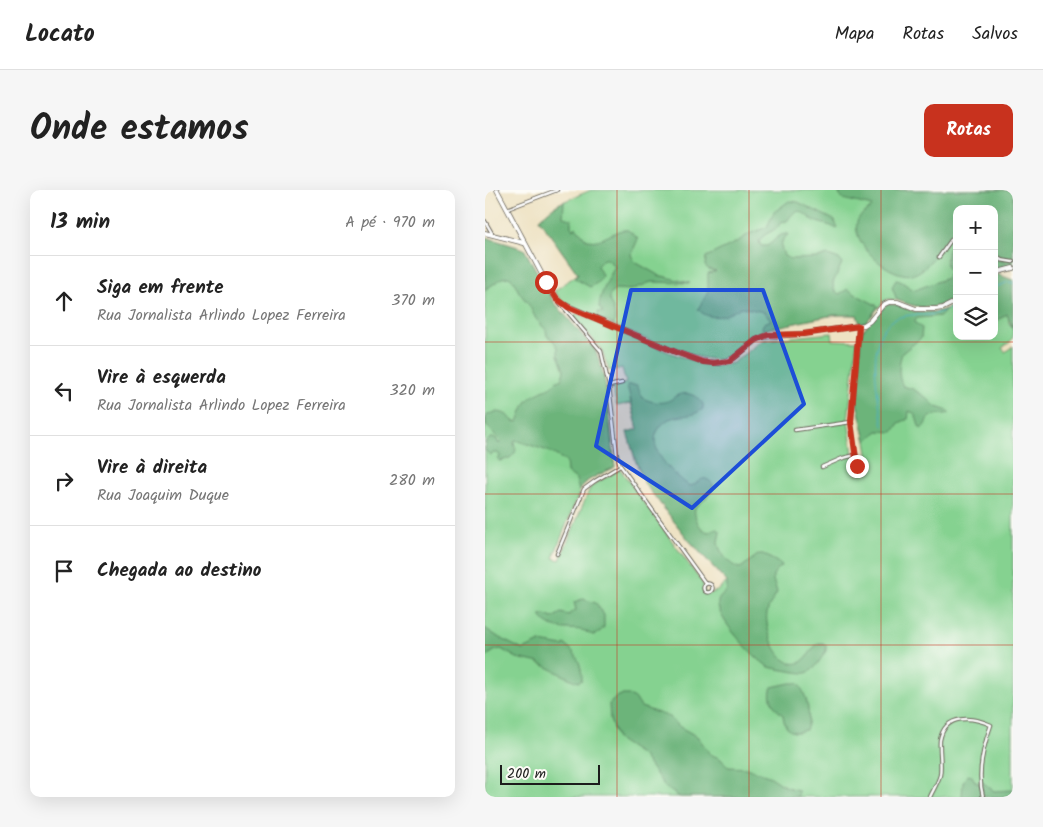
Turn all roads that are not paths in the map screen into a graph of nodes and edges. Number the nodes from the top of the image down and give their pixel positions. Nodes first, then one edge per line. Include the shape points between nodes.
1 (497, 190) edge
2 (557, 190) edge
3 (507, 209) junction
4 (485, 221) edge
5 (485, 233) edge
6 (493, 235) junction
7 (953, 239) edge
8 (524, 243) junction
9 (939, 257) dead end
10 (998, 257) edge
11 (1013, 262) edge
12 (1013, 268) edge
13 (998, 272) edge
14 (557, 299) junction
15 (953, 303) edge
16 (859, 326) junction
17 (622, 383) dead end
18 (609, 386) junction
19 (851, 422) junction
20 (795, 430) dead end
21 (856, 455) junction
22 (621, 466) junction
23 (857, 466) dead end
24 (822, 467) dead end
25 (557, 554) dead end
26 (706, 584) dead end
27 (930, 797) edge
28 (983, 797) edge

1 - 3 street
2 - 3 street
3 - 8 street
4 - 6 street
5 - 6 street
6 - 8 street
7 - 9 street
8 - 14 street
10 - 11 street
12 - 13 street
14 - 16 street via 568,307 645,340 713,363 730,361 763,337
14 - 18 street via 601,351
15 - 16 street via 935,309 915,309 889,302 870,321
16 - 19 street
17 - 18 street
18 - 22 street
19 - 20 street
19 - 21 street
21 - 23 street
21 - 24 street
22 - 25 street via 584,489
22 - 26 street
27 - 28 street via 940,774 942,734 949,725 966,718 991,726 980,767

